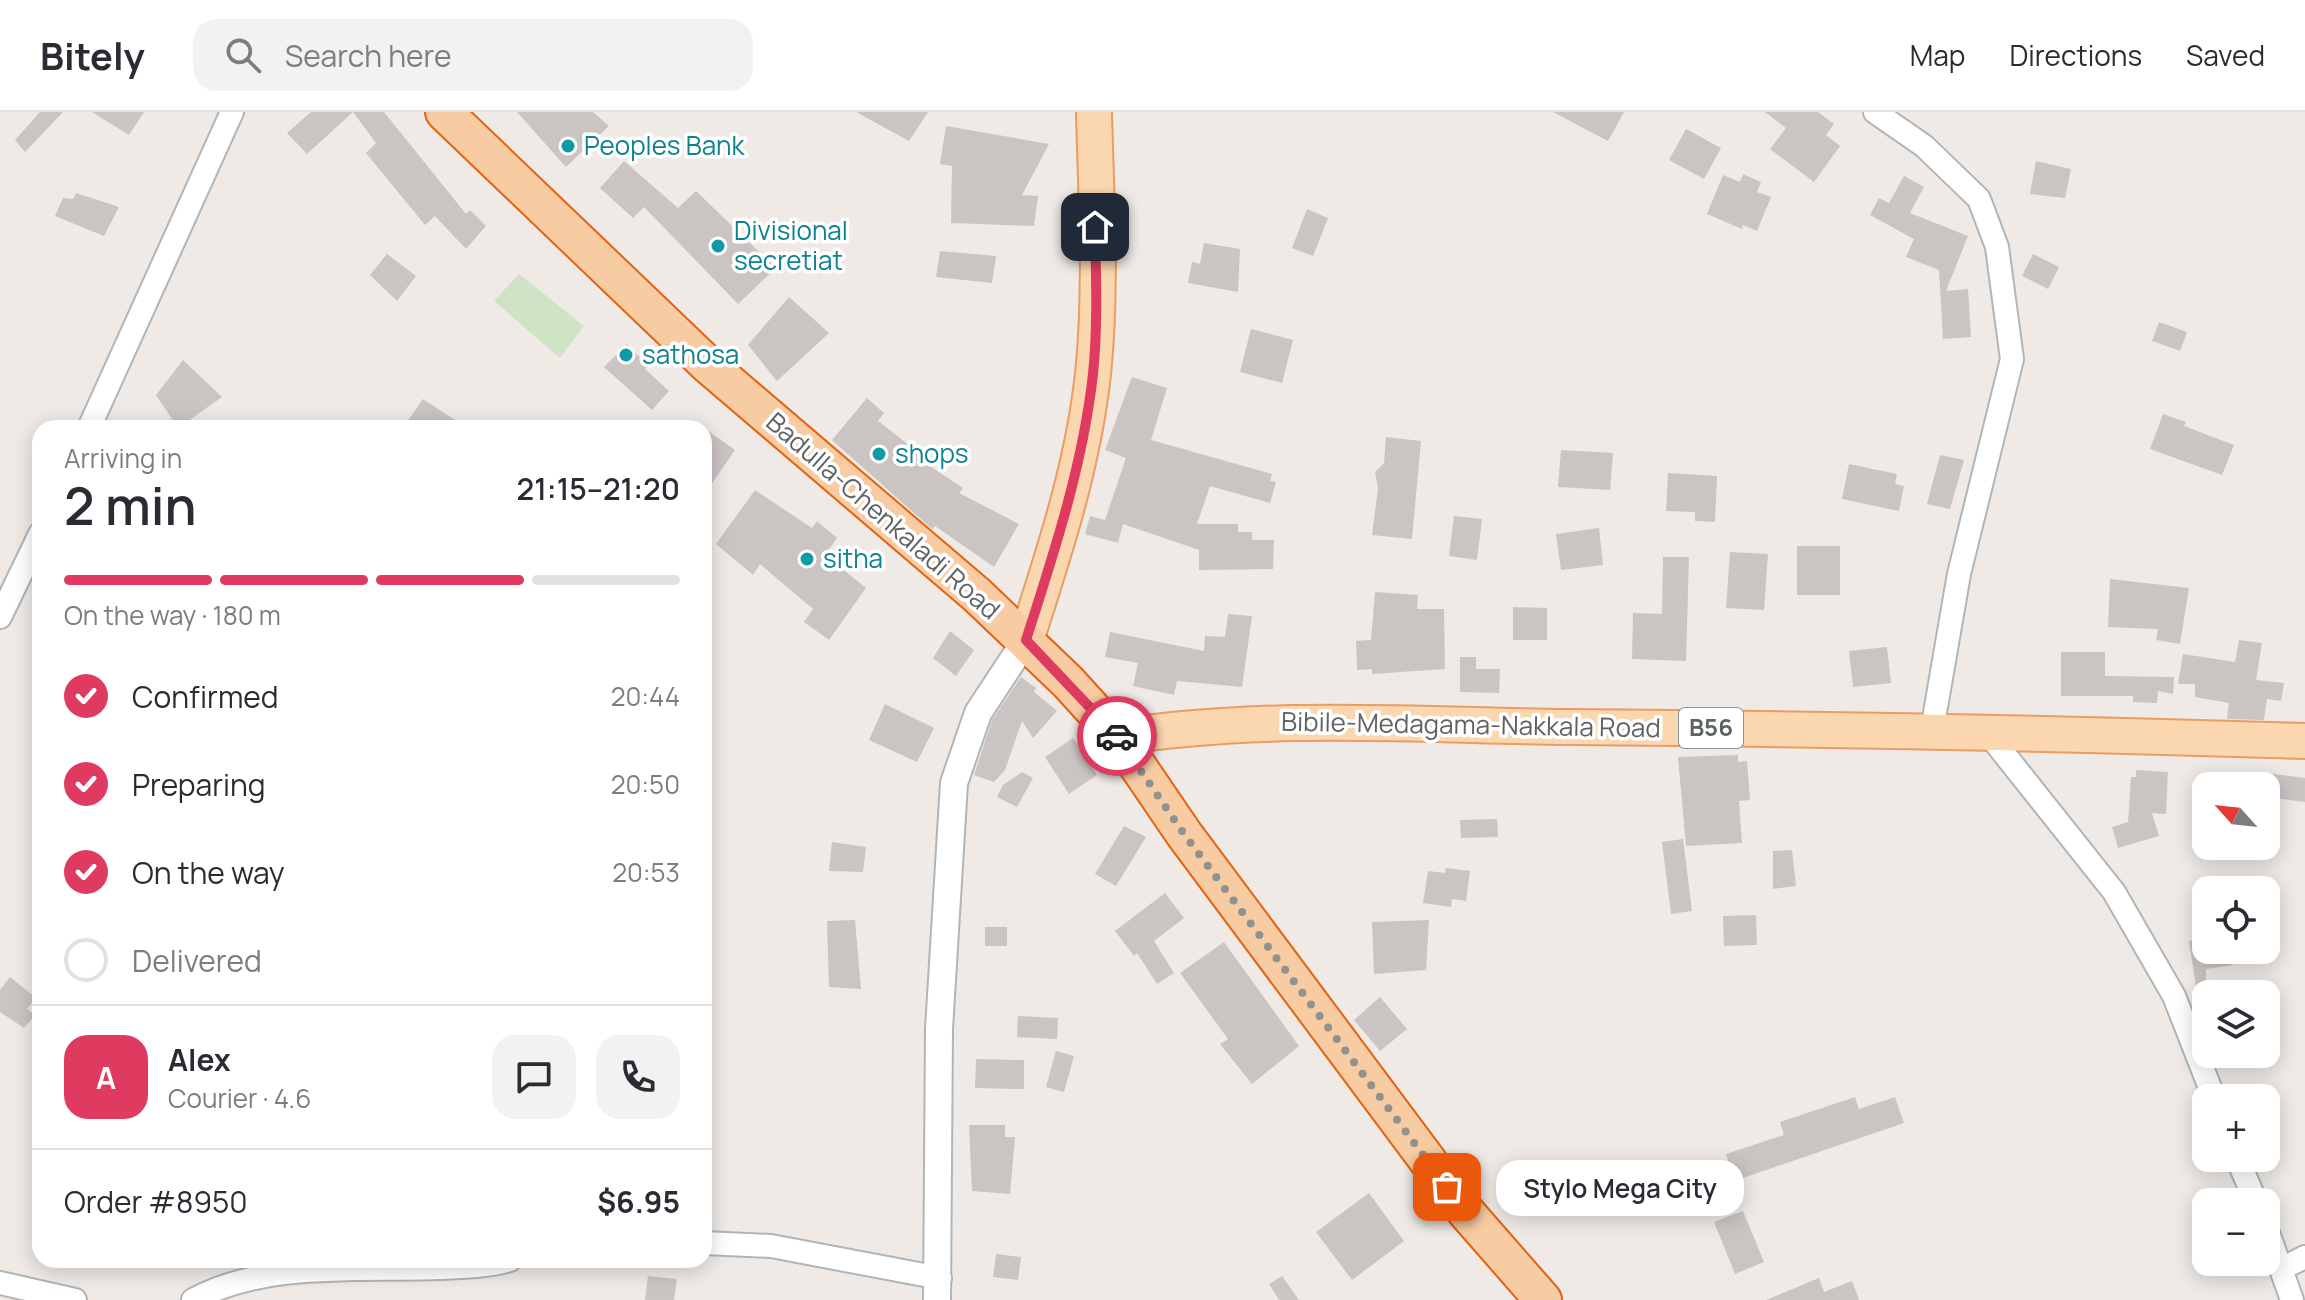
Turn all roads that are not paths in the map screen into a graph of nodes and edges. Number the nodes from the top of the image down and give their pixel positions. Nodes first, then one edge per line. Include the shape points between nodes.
1 (232, 112) edge
2 (444, 112) edge
3 (1094, 112) edge
4 (1875, 112) edge
5 (93, 420) edge
6 (32, 551) edge
7 (0, 617) edge
8 (1026, 640) junction
9 (1932, 730) junction
10 (1986, 731) junction
11 (1118, 737) junction
12 (2305, 741) edge
13 (2209, 1084) edge
14 (712, 1243) edge
15 (2305, 1257) edge
16 (423, 1268) edge
17 (2281, 1269) joint
18 (0, 1283) edge
19 (939, 1289) edge
20 (75, 1300) edge
21 (193, 1300) edge
22 (1543, 1300) edge
23 (2292, 1300) edge

1 - 5 street
2 - 8 highway, Badulla-Chenkaladi Road via 708,365
3 - 8 main road via 1093,373 1075,475
4 - 9 street via 1924,146 1979,199 1997,247 2012,359 1959,574
6 - 7 street
8 - 11 highway, Badulla-Chenkaladi Road
8 - 19 street via 978,713 954,783 939,1029
9 - 10 main road, Bibile-Medagama-Nakkala Road / B56
9 - 11 main road, Bibile-Medagama-Nakkala Road / B56 via 1338,721 1222,723
10 - 12 main road, Bibile-Medagama-Nakkala Road / B56
10 - 13 street via 2114,892 2174,996
11 - 22 highway, Badulla-Chenkaladi Road via 1184,834 1466,1212
14 - 19 street via 771,1246
15 - 17 street
16 - 21 street via 267,1274 217,1287
17 - 23 street
18 - 20 street

